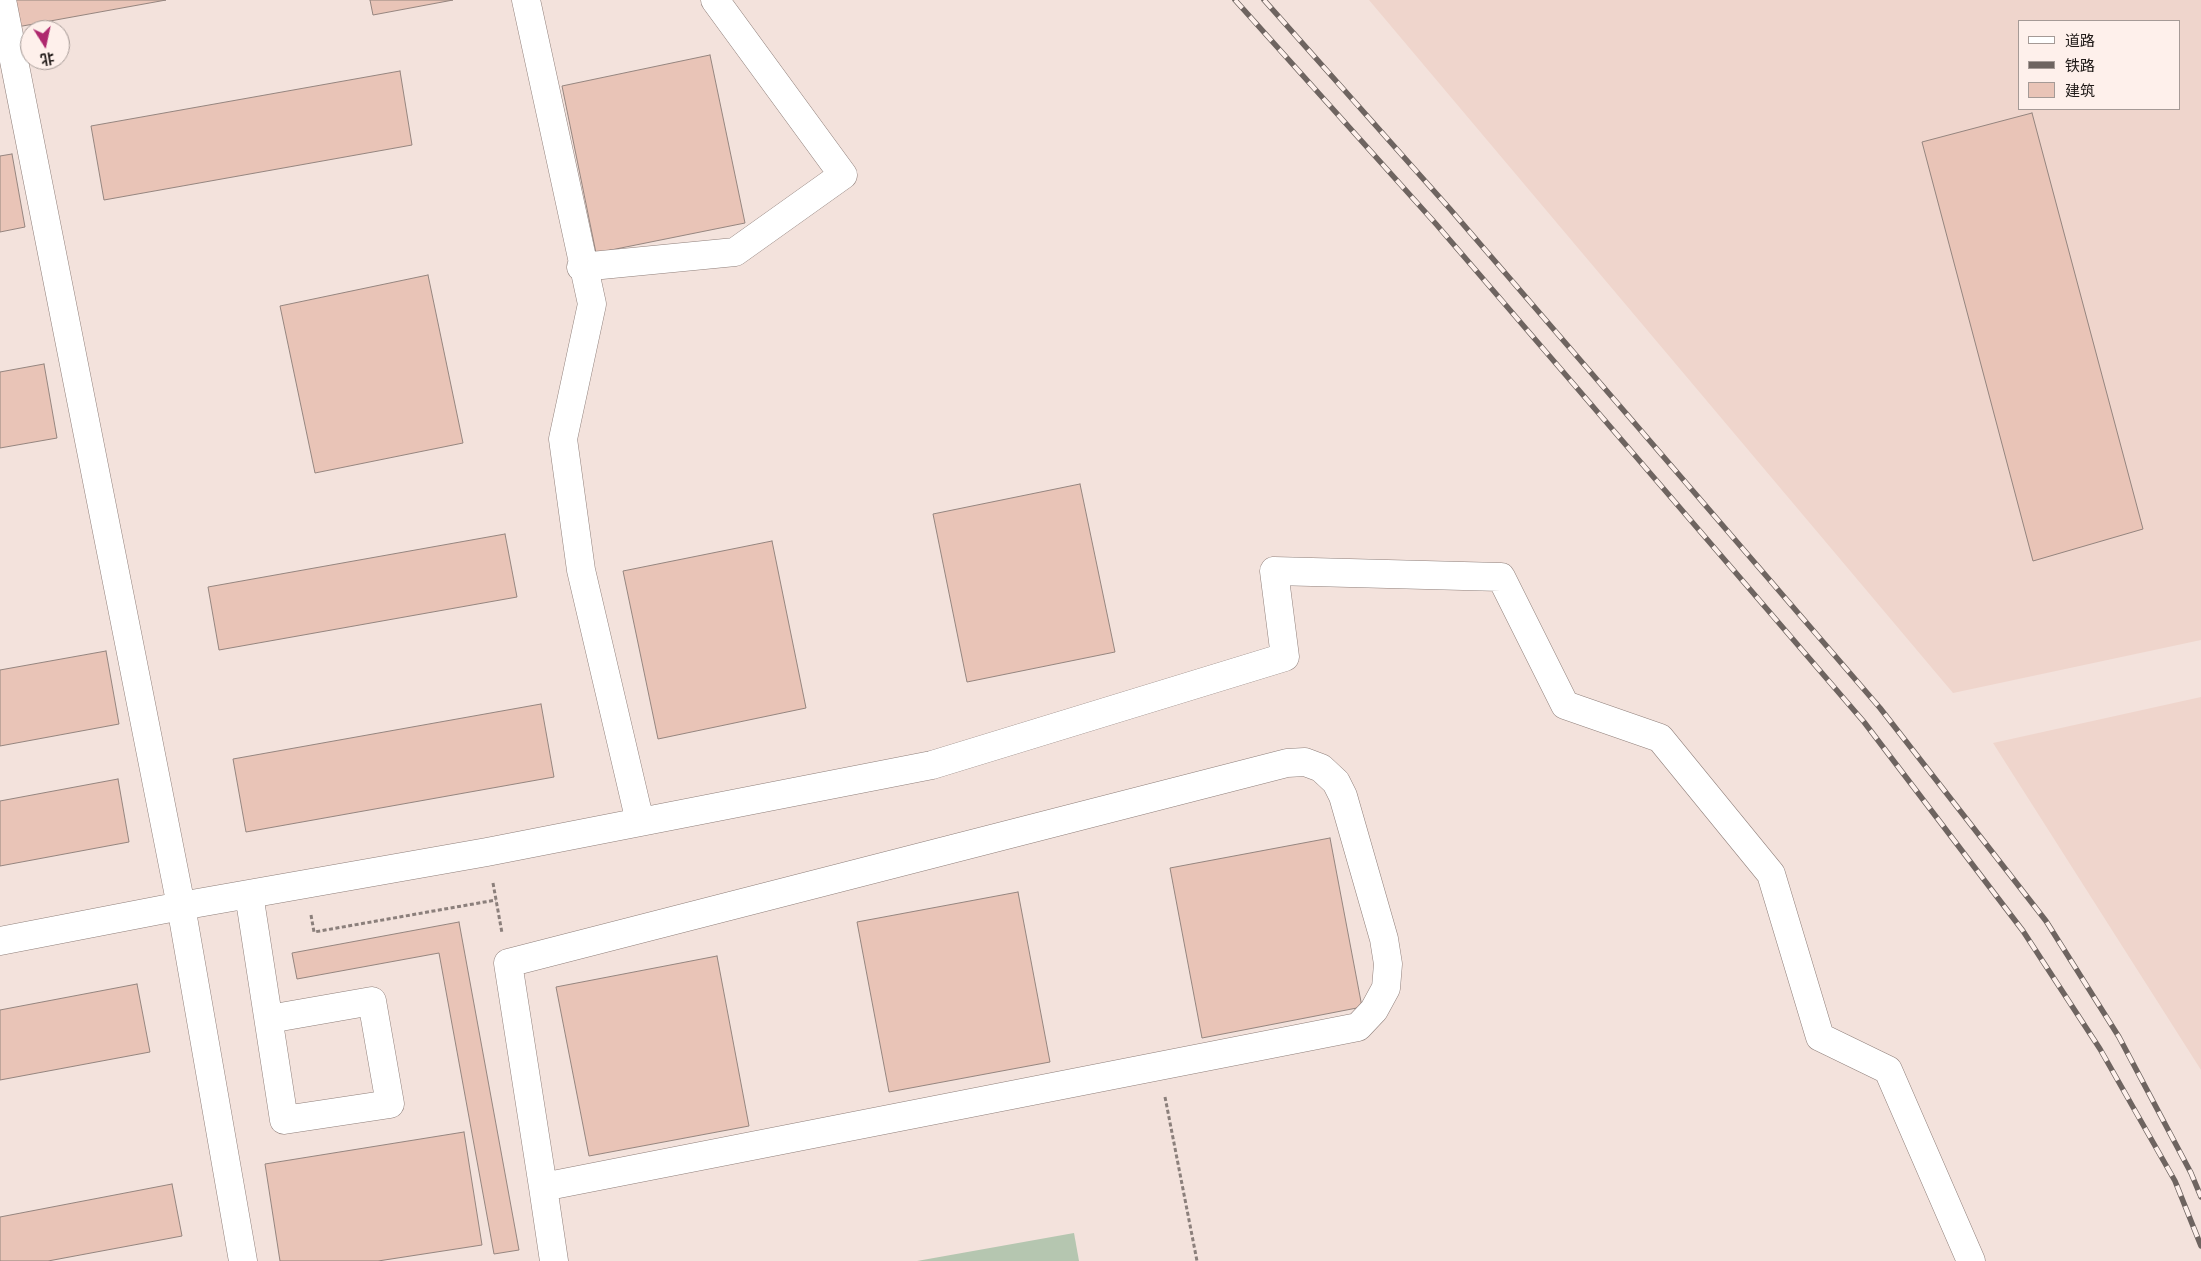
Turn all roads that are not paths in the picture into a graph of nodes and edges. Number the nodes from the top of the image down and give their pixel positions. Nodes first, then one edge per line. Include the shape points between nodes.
1 (2, 0) edge
2 (526, 0) edge
3 (715, 0) edge
4 (581, 266) dead end
5 (640, 822) junction
6 (249, 894) junction
7 (181, 906) junction
8 (0, 941) edge
9 (269, 1019) junction
10 (543, 1187) junction
11 (243, 1261) edge
12 (554, 1261) edge
13 (1971, 1261) edge

1 - 7 street
2 - 5 street via 592,304 563,439 581,570
3 - 4 street via 844,175 735,252
5 - 6 street
5 - 13 street via 932,766 1285,656 1274,571 1501,577 1565,705 1660,738 1770,874 1820,1037 1888,1070
6 - 7 street
6 - 9 street
7 - 8 street
7 - 11 street
9 - 9 street via 284,1120 390,1104 372,1001
10 - 10 street via 1358,1027 1374,1010 1386,988 1388,964 1384,939 1343,796 1336,782 1321,768 1305,762 1287,763 508,963
10 - 12 street

